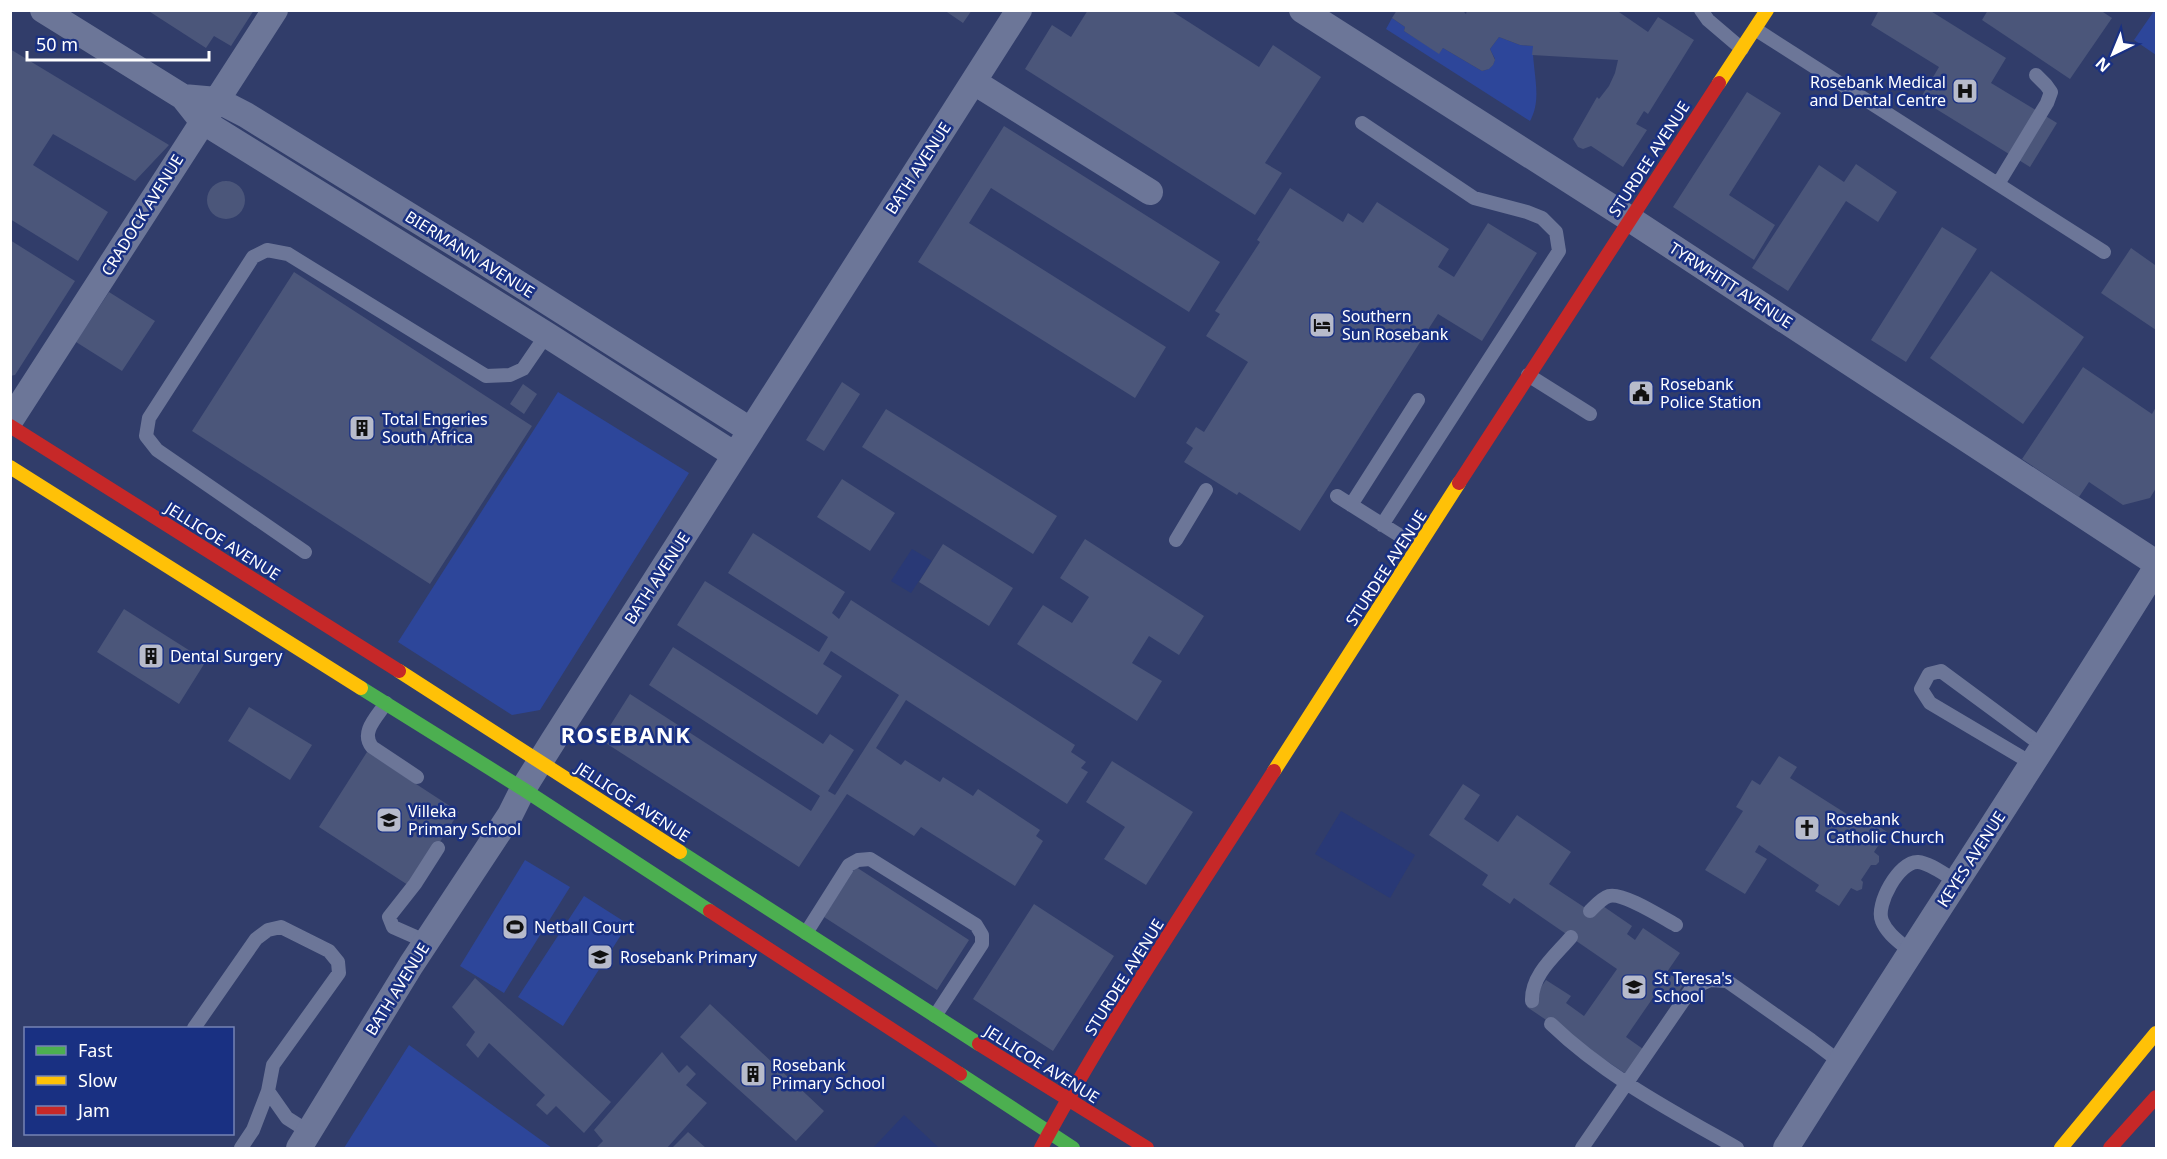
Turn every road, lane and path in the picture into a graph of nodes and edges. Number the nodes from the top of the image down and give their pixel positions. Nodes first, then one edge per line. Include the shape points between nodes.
1 (44, 10) edge
2 (275, 10) edge
3 (1019, 10) edge
4 (1302, 10) edge
5 (1701, 10) edge
6 (1767, 10) edge
7 (1755, 29) junction
8 (1742, 49) junction
9 (2036, 75) dead end
10 (974, 82) junction
11 (183, 97) junction
12 (217, 100) junction
13 (202, 121) junction
14 (1362, 123) dead end
15 (1998, 184) junction
16 (1150, 192) dead end
17 (1630, 219) junction
18 (467, 251) junction
19 (2104, 252) dead end
20 (452, 276) junction
21 (561, 311) junction
22 (547, 334) junction
23 (1528, 375) junction
24 (1418, 400) dead end
25 (1590, 414) dead end
26 (10, 424) edge
27 (750, 430) junction
28 (735, 455) junction
29 (10, 467) edge
30 (1206, 490) dead end
31 (1337, 496) dead end
32 (1351, 505) junction
33 (1382, 525) junction
34 (1176, 540) dead end
35 (1418, 547) junction
36 (305, 552) dead end
37 (2157, 563) edge
38 (2157, 568) edge
39 (386, 703) junction
40 (2039, 756) junction
41 (541, 761) junction
42 (417, 777) dead end
43 (523, 789) junction
44 (438, 848) dead end
45 (1956, 881) junction
46 (1590, 911) dead end
47 (1676, 925) dead end
48 (806, 933) junction
49 (1570, 937) dead end
50 (427, 942) junction
51 (1911, 952) junction
52 (1532, 1001) dead end
53 (936, 1016) junction
54 (1551, 1023) dead end
55 (195, 1027) edge
56 (2157, 1033) edge
57 (1840, 1062) junction
58 (1625, 1084) junction
59 (268, 1091) junction
60 (2157, 1097) edge
61 (1067, 1100) junction
62 (1049, 1133) junction
63 (304, 1140) edge
64 (240, 1149) edge
65 (1041, 1149) edge
66 (1073, 1149) edge
67 (1147, 1149) edge
68 (1582, 1149) edge
69 (1737, 1149) edge
70 (1786, 1149) edge
71 (2061, 1149) edge
72 (2110, 1149) edge

1 - 11 street, BIERMANN AVENUE
2 - 12 street, CRADOCK AVENUE
3 - 10 street, BATH AVENUE
4 - 17 street, TYRWHITT AVENUE
5 - 8 lane
6 - 7 main road, STURDEE AVENUE
7 - 8 main road, STURDEE AVENUE
7 - 15 lane
8 - 17 main road, STURDEE AVENUE
9 - 15 lane via 2050,92 2047,103
10 - 16 street
10 - 27 street, BATH AVENUE
11 - 12 street, BIERMANN AVENUE
11 - 13 street, BIERMANN AVENUE
12 - 13 street, CRADOCK AVENUE
12 - 18 street, BIERMANN AVENUE
13 - 20 street, BIERMANN AVENUE
13 - 26 street, CRADOCK AVENUE
14 - 33 lane via 1474,198 1542,218 1556,232 1559,251
15 - 19 lane
17 - 23 main road, STURDEE AVENUE
17 - 37 street, TYRWHITT AVENUE
18 - 20 street
18 - 21 street, BIERMANN AVENUE
20 - 22 street, BIERMANN AVENUE
21 - 22 lane
21 - 27 street, BIERMANN AVENUE
22 - 28 street, BIERMANN AVENUE
22 - 36 lane via 523,369 510,375 486,376 288,254 267,250 253,257 149,418 146,436 157,450
23 - 25 lane
23 - 35 main road, STURDEE AVENUE
24 - 32 lane
26 - 41 main road, JELLICOE AVENUE
27 - 28 street, BATH AVENUE
28 - 41 street, BATH AVENUE
29 - 39 main road
30 - 34 lane
31 - 32 lane
32 - 33 lane
33 - 35 lane
35 - 61 main road, STURDEE AVENUE
38 - 40 street, KEYES AVENUE
39 - 42 lane via 368,730 367,740
39 - 43 main road
40 - 40 lane via 1941,671 1929,674 1921,689 1930,703
40 - 45 street, KEYES AVENUE
41 - 43 street, BATH AVENUE
41 - 48 main road, JELLICOE AVENUE
43 - 50 street, BATH AVENUE
43 - 62 main road
44 - 50 lane via 389,917 393,927
45 - 51 street, KEYES AVENUE
45 - 51 lane via 1918,862 1900,871 1888,889 1880,918
46 - 47 lane via 1613,895
48 - 53 main road, JELLICOE AVENUE
48 - 53 lane via 849,865 870,859 976,926 982,944
49 - 52 lane via 1541,972 1532,989
50 - 63 street, BATH AVENUE
51 - 57 street, KEYES AVENUE
53 - 61 main road, JELLICOE AVENUE
54 - 58 lane via 1570,1043
55 - 59 lane via 256,939 268,930 281,927 329,951 338,962 339,973 273,1065
56 - 71 main road
57 - 58 lane via 1727,981 1710,980 1692,988
57 - 70 street, KEYES AVENUE
58 - 68 lane
58 - 69 lane
59 - 63 lane
59 - 64 lane
60 - 72 main road
61 - 62 main road, STURDEE AVENUE
61 - 67 main road, JELLICOE AVENUE
62 - 65 main road, STURDEE AVENUE
62 - 66 main road

